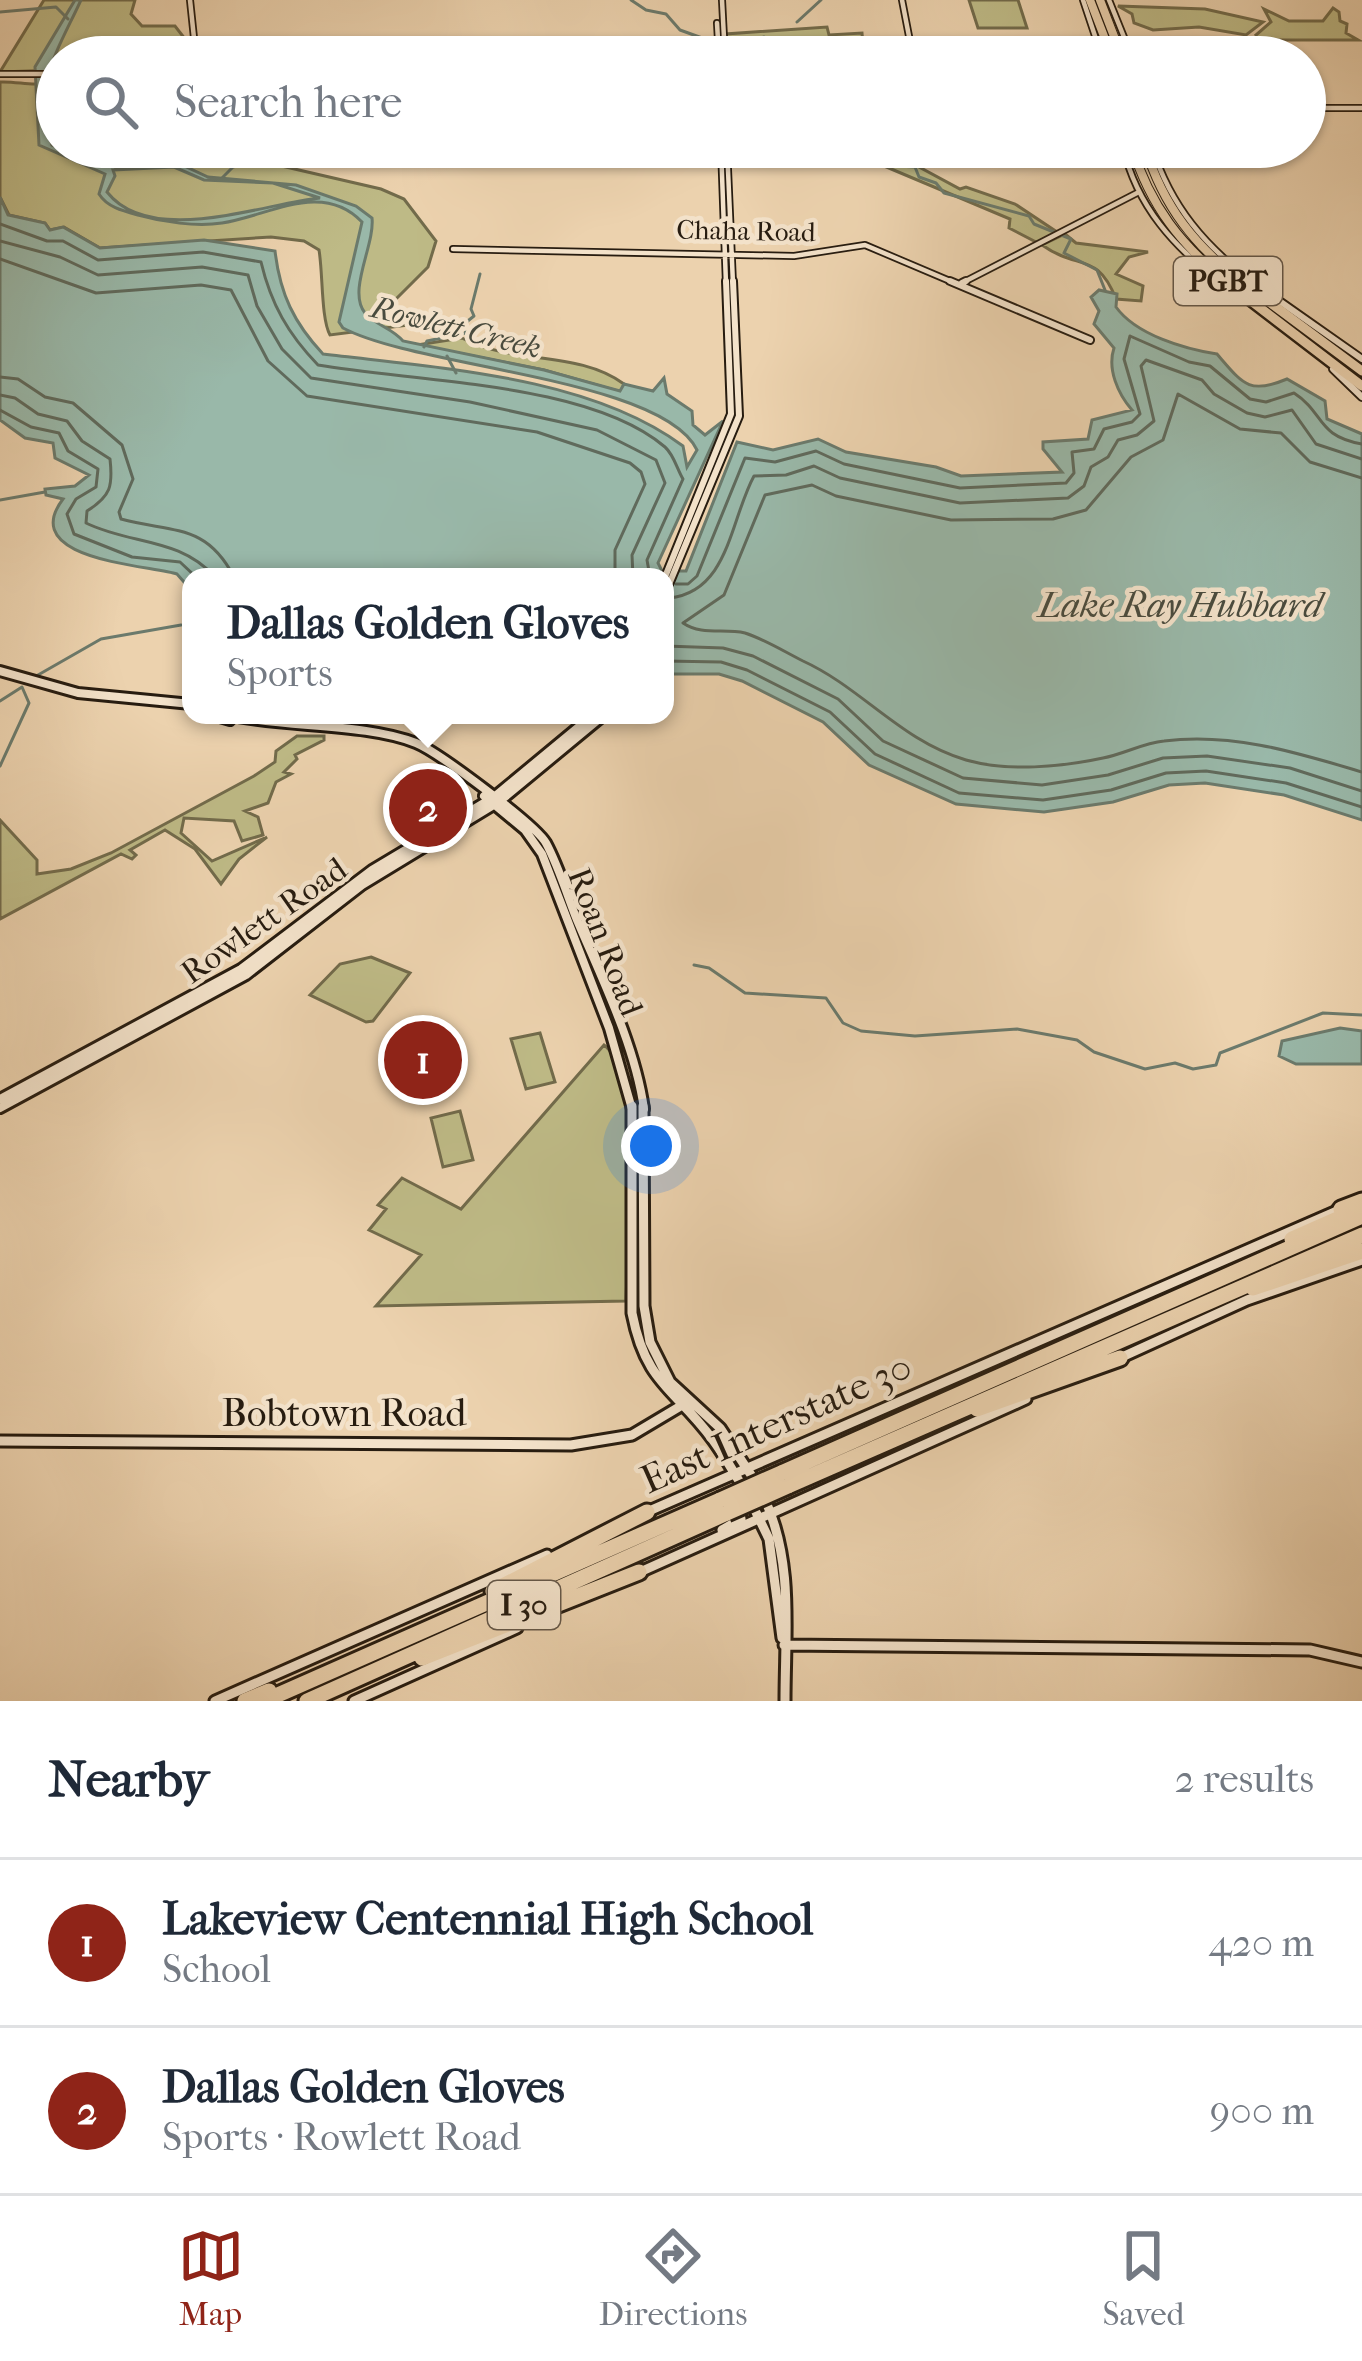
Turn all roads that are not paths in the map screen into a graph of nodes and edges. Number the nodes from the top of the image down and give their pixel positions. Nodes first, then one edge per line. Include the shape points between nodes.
1 (190, 0) edge
2 (719, 0) edge
3 (902, 0) edge
4 (1086, 0) edge
5 (1107, 1) edge
6 (1095, 34) edge
7 (194, 36) edge
8 (721, 36) edge
9 (909, 36) edge
10 (1099, 36) edge
11 (1120, 36) edge
12 (1123, 36) edge
13 (0, 75) edge
14 (36, 75) edge
15 (1326, 108) edge
16 (1362, 108) edge
17 (724, 168) edge
18 (725, 168) edge
19 (1129, 168) edge
20 (1139, 168) edge
21 (1154, 168) edge
22 (1157, 168) edge
23 (1137, 193) junction
24 (724, 228) junction
25 (730, 238) junction
26 (453, 249) dead end
27 (728, 256) junction
28 (961, 284) junction
29 (1277, 298) joint
30 (1248, 303) joint
31 (1090, 340) dead end
32 (1362, 365) edge
33 (1362, 391) edge
34 (671, 568) edge
35 (0, 674) edge
36 (182, 705) edge
37 (248, 724) edge
38 (266, 724) edge
39 (583, 724) edge
40 (593, 724) edge
41 (357, 733) junction
42 (495, 801) junction
43 (163, 1014) junction
44 (0, 1099) edge
45 (0, 1108) edge
46 (1357, 1207) edge
47 (1362, 1235) edge
48 (1362, 1256) edge
49 (1193, 1299) junction
50 (1120, 1358) junction
51 (682, 1403) junction
52 (812, 1439) junction
53 (0, 1441) edge
54 (870, 1450) junction
55 (722, 1452) junction
56 (737, 1452) junction
57 (741, 1470) junction
58 (781, 1472) junction
59 (818, 1493) junction
60 (722, 1502) junction
61 (647, 1512) junction
62 (767, 1516) junction
63 (712, 1539) junction
64 (769, 1541) junction
65 (639, 1572) junction
66 (417, 1633) junction
67 (784, 1645) junction
68 (366, 1656) junction
69 (1362, 1663) edge
70 (314, 1698) edge
71 (215, 1701) edge
72 (245, 1701) edge
73 (264, 1701) edge
74 (355, 1701) edge
75 (785, 1701) edge

1 - 7 main road
2 - 8 main road
3 - 9 main road
4 - 6 main road
4 - 10 highway
5 - 11 highway
5 - 12 main road
13 - 14 main road
15 - 16 main road
17 - 24 main road
18 - 25 main road
19 - 23 main road
20 - 33 highway, PGBT via 1183,242
21 - 32 highway, PGBT via 1158,189 1195,239
22 - 29 main road via 1189,222
23 - 28 main road
23 - 30 main road via 1175,245
24 - 25 main road
24 - 27 main road
25 - 27 main road
26 - 27 main road, Chaha Road
27 - 28 main road, Chaha Road via 820,255 866,245
27 - 34 main road via 730,420
28 - 31 main road, Chaha Road
29 - 32 highway
30 - 33 highway
35 - 36 main road via 64,695
37 - 41 main road, Roan Road
38 - 41 main road, Roan Road
39 - 42 main road, Rowlett Road
40 - 42 main road, Rowlett Road
41 - 42 main road, Roan Road via 425,747
42 - 43 main road, Rowlett Road via 375,872 268,959
42 - 51 main road, Roan Road via 534,826 549,847 634,1065 647,1132 646,1325
43 - 44 main road, Rowlett Road
43 - 45 main road, Rowlett Road
46 - 49 highway, I 30
46 - 52 main road, East Interstate 30
47 - 49 highway, I 30
48 - 49 highway
48 - 50 main road, East Interstate 30
49 - 54 highway, I 30
49 - 58 highway, I 30
50 - 54 highway
50 - 59 main road, East Interstate 30
51 - 53 main road, Bobtown Road via 632,1435 571,1444
51 - 55 main road
51 - 56 main road via 720,1428
52 - 58 main road, East Interstate 30
52 - 59 main road via 766,1473 782,1500
54 - 58 highway, I 30
55 - 57 main road
55 - 60 main road
56 - 57 main road
56 - 58 main road
57 - 58 main road, East Interstate 30
57 - 60 main road, East Interstate 30
57 - 62 main road
58 - 60 highway, I 30, bridge
59 - 62 main road, East Interstate 30
60 - 61 main road, East Interstate 30
60 - 62 main road, East Interstate 30
60 - 63 main road, East Interstate 30
60 - 63 main road via 730,1490 742,1516
60 - 64 main road
60 - 66 highway, I 30
60 - 70 highway, I 30
61 - 66 highway
61 - 71 main road, East Interstate 30
62 - 64 main road
62 - 67 main road via 786,1562
63 - 65 main road, East Interstate 30
64 - 67 main road
65 - 70 highway
65 - 74 main road, East Interstate 30
66 - 68 highway, I 30
67 - 69 main road via 1310,1650
67 - 75 main road
68 - 72 highway
68 - 73 highway, I 30

